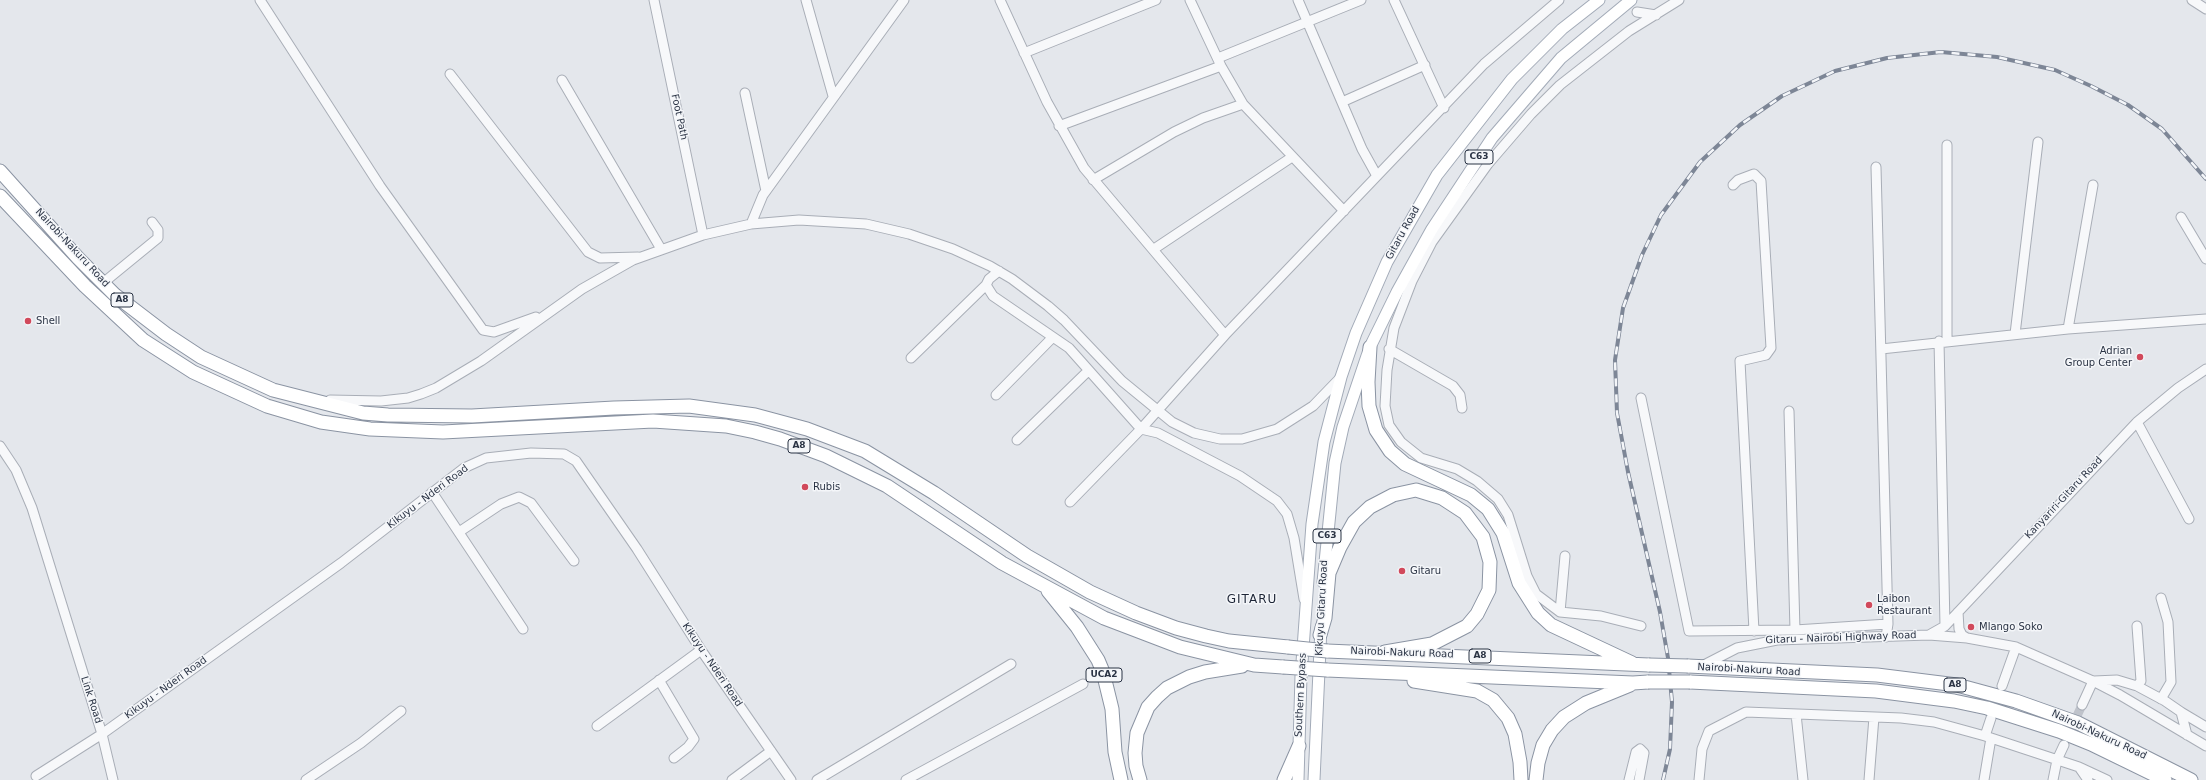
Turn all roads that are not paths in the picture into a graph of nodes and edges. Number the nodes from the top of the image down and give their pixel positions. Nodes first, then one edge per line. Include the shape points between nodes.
1 (260, 0) edge
2 (654, 0) edge
3 (806, 0) edge
4 (904, 0) edge
5 (1000, 0) edge
6 (1156, 0) edge
7 (1190, 0) edge
8 (1298, 0) edge
9 (1361, 0) edge
10 (1394, 0) edge
11 (1559, 0) edge
12 (1599, 0) edge
13 (1631, 0) edge
14 (1680, 0) edge
15 (2192, 0) edge
16 (2206, 9) edge
17 (1637, 12) dead end
18 (1656, 15) junction
19 (1308, 22) junction
20 (1024, 53) junction
21 (1219, 62) junction
22 (1425, 65) junction
23 (450, 74) dead end
24 (562, 80) dead end
25 (745, 94) dead end
26 (833, 96) junction
27 (1342, 102) junction
28 (1243, 104) junction
29 (1444, 108) junction
30 (1059, 126) junction
31 (2038, 142) dead end
32 (1947, 145) dead end
33 (1292, 157) junction
34 (1876, 167) dead end
35 (0, 171) edge
36 (1377, 176) junction
37 (1093, 180) junction
38 (1733, 185) dead end
39 (2093, 185) dead end
40 (766, 191) junction
41 (0, 196) edge
42 (1344, 211) junction
43 (2181, 218) dead end
44 (152, 222) dead end
45 (751, 224) junction
46 (703, 235) junction
47 (661, 249) junction
48 (1154, 249) junction
49 (641, 257) junction
50 (2206, 259) edge
51 (999, 271) junction
52 (103, 283) junction
53 (986, 285) junction
54 (547, 313) junction
55 (2206, 319) edge
56 (2068, 329) junction
57 (2015, 334) junction
58 (1225, 335) junction
59 (1053, 336) junction
60 (1943, 341) junction
61 (1370, 347) junction
62 (1389, 348) junction
63 (1881, 349) junction
64 (911, 358) dead end
65 (2206, 368) edge
66 (1088, 371) junction
67 (1341, 377) junction
68 (274, 390) junction
69 (996, 396) dead end
70 (1641, 398) dead end
71 (1462, 408) dead end
72 (1156, 410) junction
73 (1789, 411) dead end
74 (2137, 422) junction
75 (1141, 429) junction
76 (1017, 440) dead end
77 (0, 446) edge
78 (432, 492) junction
79 (1070, 502) dead end
80 (2189, 519) dead end
81 (459, 532) junction
82 (1565, 556) dead end
83 (574, 561) dead end
84 (1044, 587) junction
85 (2161, 598) dead end
86 (1307, 611) junction
87 (1560, 612) junction
88 (1958, 612) junction
89 (1888, 624) junction
90 (1641, 626) dead end
91 (1945, 626) junction
92 (2137, 626) dead end
93 (523, 629) dead end
94 (1796, 630) junction
95 (1754, 631) junction
96 (1320, 634) junction
97 (1929, 635) junction
98 (1886, 637) junction
99 (1967, 638) junction
100 (2016, 647) junction
101 (701, 650) junction
102 (1385, 652) junction
103 (1632, 663) junction
104 (1010, 664) dead end
105 (1254, 665) junction
106 (1694, 666) junction
107 (1379, 673) junction
108 (659, 680) junction
109 (2093, 681) junction
110 (1633, 683) junction
111 (1083, 684) dead end
112 (2002, 686) dead end
113 (2137, 686) junction
114 (2161, 699) junction
115 (2082, 705) tunnel mouth
116 (401, 711) dead end
117 (2181, 712) junction
118 (1796, 714) junction
119 (1874, 717) junction
120 (1992, 718) dead end
121 (597, 726) dead end
122 (2206, 727) edge
123 (102, 734) junction
124 (2187, 735) junction
125 (1988, 737) junction
126 (2064, 745) tunnel mouth
127 (1299, 746) junction
128 (2206, 746) edge
129 (771, 751) junction
130 (674, 758) dead end
131 (2057, 760) junction
132 (2078, 766) junction
133 (36, 776) dead end
134 (1700, 779) edge
135 (113, 780) edge
136 (306, 780) edge
137 (732, 780) edge
138 (791, 780) edge
139 (817, 780) edge
140 (906, 780) edge
141 (1121, 780) edge
142 (1140, 780) edge
143 (1284, 780) edge
144 (1298, 780) edge
145 (1314, 780) edge
146 (1521, 780) edge
147 (1536, 780) edge
148 (1629, 780) edge
149 (1639, 780) edge
150 (1803, 780) edge
151 (1869, 780) edge
152 (1984, 780) edge
153 (2053, 780) edge
154 (2088, 780) edge
155 (2107, 780) edge
156 (2165, 780) edge
157 (2191, 780) edge

1 - 54 street via 380,186 483,330 494,332
2 - 46 street, Foot Path
3 - 26 street
4 - 26 street
5 - 20 street
6 - 20 street
7 - 21 street
8 - 19 street
9 - 19 street
10 - 22 street
11 - 29 street via 1502,48
12 - 67 main road, Gitaru Road / C63 via 1562,30 1512,79 1437,175 1387,262 1356,333
13 - 61 main road, C63 via 1561,58 1492,138 1432,229 1396,292
14 - 18 street
15 - 16 street
17 - 18 street
18 - 62 street via 1629,31 1560,85 1530,114 1488,164 1432,242 1412,281
19 - 21 street
19 - 27 street
20 - 30 street
21 - 28 street
21 - 30 street
22 - 27 street
22 - 29 street
23 - 49 street via 588,252 600,258
24 - 47 street
25 - 40 street
26 - 40 street
27 - 36 street via 1362,149
28 - 33 street
28 - 37 street via 1174,132
29 - 36 street
30 - 37 street
31 - 57 street
32 - 60 street
33 - 42 street
33 - 48 street
34 - 63 street
35 - 52 highway, Nairobi-Nakuru Road / A8
36 - 42 street
37 - 48 street
38 - 95 street via 1738,180 1754,174 1761,181 1772,348 1766,355 1740,361
39 - 56 street
40 - 45 street via 760,199
41 - 84 highway, A8 via 85,286 143,340 193,372 267,406 321,422 370,429 443,432 653,421 726,426 755,432 826,456 887,486 1002,563
42 - 58 street
43 - 50 street
44 - 52 street via 158,230 158,238
45 - 46 street
45 - 51 street via 799,220 866,224 909,234
46 - 47 street
47 - 49 street
48 - 58 street
49 - 54 street via 595,281
51 - 53 street
51 - 72 street via 1064,320 1122,381
52 - 68 highway, Nairobi-Nakuru Road / A8 via 148,320 201,357
53 - 59 street via 993,296
53 - 64 street
54 - 68 street via 474,365 436,388 408,398 362,402 322,399
55 - 56 street
56 - 57 street
57 - 60 street
58 - 72 street
59 - 66 street via 1075,355
59 - 69 street
60 - 63 street
60 - 91 street
61 - 96 main road, Kikuyu Gitaru Road / C63 via 1345,420 1335,463 1325,552
61 - 103 highway, C63 via 1369,406 1376,430 1390,451 1405,464 1471,495 1488,509 1503,533 1519,583 1538,614 1551,625
62 - 71 street via 1453,386 1460,395
62 - 87 street via 1385,406 1389,425 1401,442 1421,458 1457,469 1477,481 1498,500 1508,515 1527,576 1536,594
63 - 89 street
65 - 74 street, Kanyariri-Gitaru Road
66 - 75 street
66 - 76 street
67 - 72 street via 1313,406 1295,418 1277,429 1242,439 1220,439 1194,433
67 - 86 main road, Gitaru Road / C63 via 1324,442 1312,524
68 - 102 highway, Nairobi-Nakuru Road / A8, bridge via 363,413 395,416 472,416 689,406 755,415 807,429 864,451 934,493 1027,556 1090,592 1136,613 1176,628 1214,637 1327,651
70 - 95 street via 1689,631
72 - 75 street
73 - 94 street
74 - 80 street
74 - 88 street, Kanyariri-Gitaru Road
75 - 79 street
75 - 86 street via 1158,433 1240,476 1277,501 1287,514 1294,538
77 - 123 street, Link Road via 24,488
78 - 81 street
78 - 101 street, Kikuyu - Nderi Road via 464,468 486,458 531,453 570,456 637,549
78 - 123 street, Kikuyu - Nderi Road via 342,563
81 - 83 street via 501,504 519,497 531,503
81 - 93 street
82 - 87 street
84 - 105 highway, A8 via 1143,635
84 - 141 highway, UCA2 via 1077,627 1103,672 1112,709 1115,752
85 - 114 street via 2168,622 2171,682
86 - 127 main road, Southern Bypass / C63 via 1301,676
87 - 90 street via 1601,616
88 - 91 street, Kanyariri-Gitaru Road
88 - 99 street via 1959,629
89 - 94 street
89 - 98 street
91 - 97 street, Kanyariri-Gitaru Road
92 - 113 street via 2141,681
94 - 95 street
96 - 102 highway via 1325,618 1329,573 1354,522 1370,507 1393,495 1416,490 1442,498 1465,513 1483,537 1491,576 1478,614 1467,626 1432,644
96 - 145 main road, Kikuyu Gitaru Road / C63
97 - 98 street, Gitaru - Nairobi Highway Road
97 - 99 street, Gitaru - Nairobi Highway Road
98 - 106 street, Gitaru - Nairobi Highway Road via 1777,640 1737,648
99 - 100 street, Gitaru - Nairobi Highway Road
100 - 109 street
100 - 112 street
101 - 108 street
101 - 129 street, Kikuyu - Nderi Road
102 - 103 highway, Nairobi-Nakuru Road / A8
103 - 106 highway, Nairobi-Nakuru Road / A8, bridge
104 - 139 street
105 - 107 highway, Nairobi-Nakuru Road / A8, bridge
105 - 142 highway via 1205,672 1189,677 1167,688 1157,697 1148,707 1136,738 1136,766
106 - 157 highway, Nairobi-Nakuru Road / A8 via 1877,675 1957,685 1983,691 2078,723
107 - 110 highway, Nairobi-Nakuru Road / A8
107 - 146 highway via 1477,691 1493,700 1508,718 1515,734
108 - 121 street
108 - 130 street via 694,739
109 - 113 street via 2117,680
109 - 115 street
109 - 124 street
110 - 147 highway via 1586,703 1564,717 1543,745
110 - 156 highway, Nairobi-Nakuru Road / A8, bridge via 1690,682 1876,692 1954,701 1987,708 2058,731
111 - 140 street
113 - 114 street
114 - 117 street
116 - 136 street via 362,743
117 - 122 street
117 - 124 street
118 - 119 street
118 - 134 street via 1746,712 1709,731 1702,749
118 - 150 street
119 - 125 street via 1934,722
119 - 151 street
120 - 125 street
123 - 133 street, Kikuyu - Nderi Road
123 - 135 street, Link Road
124 - 128 street
125 - 131 street
125 - 152 street
126 - 131 street
127 - 143 highway
127 - 144 main road, Southern Bypass / C63
129 - 137 street
129 - 138 street, Kikuyu - Nderi Road
131 - 132 street
131 - 153 street
132 - 154 street
132 - 155 street
148 - 149 street via 1636,752 1640,749 1644,754

